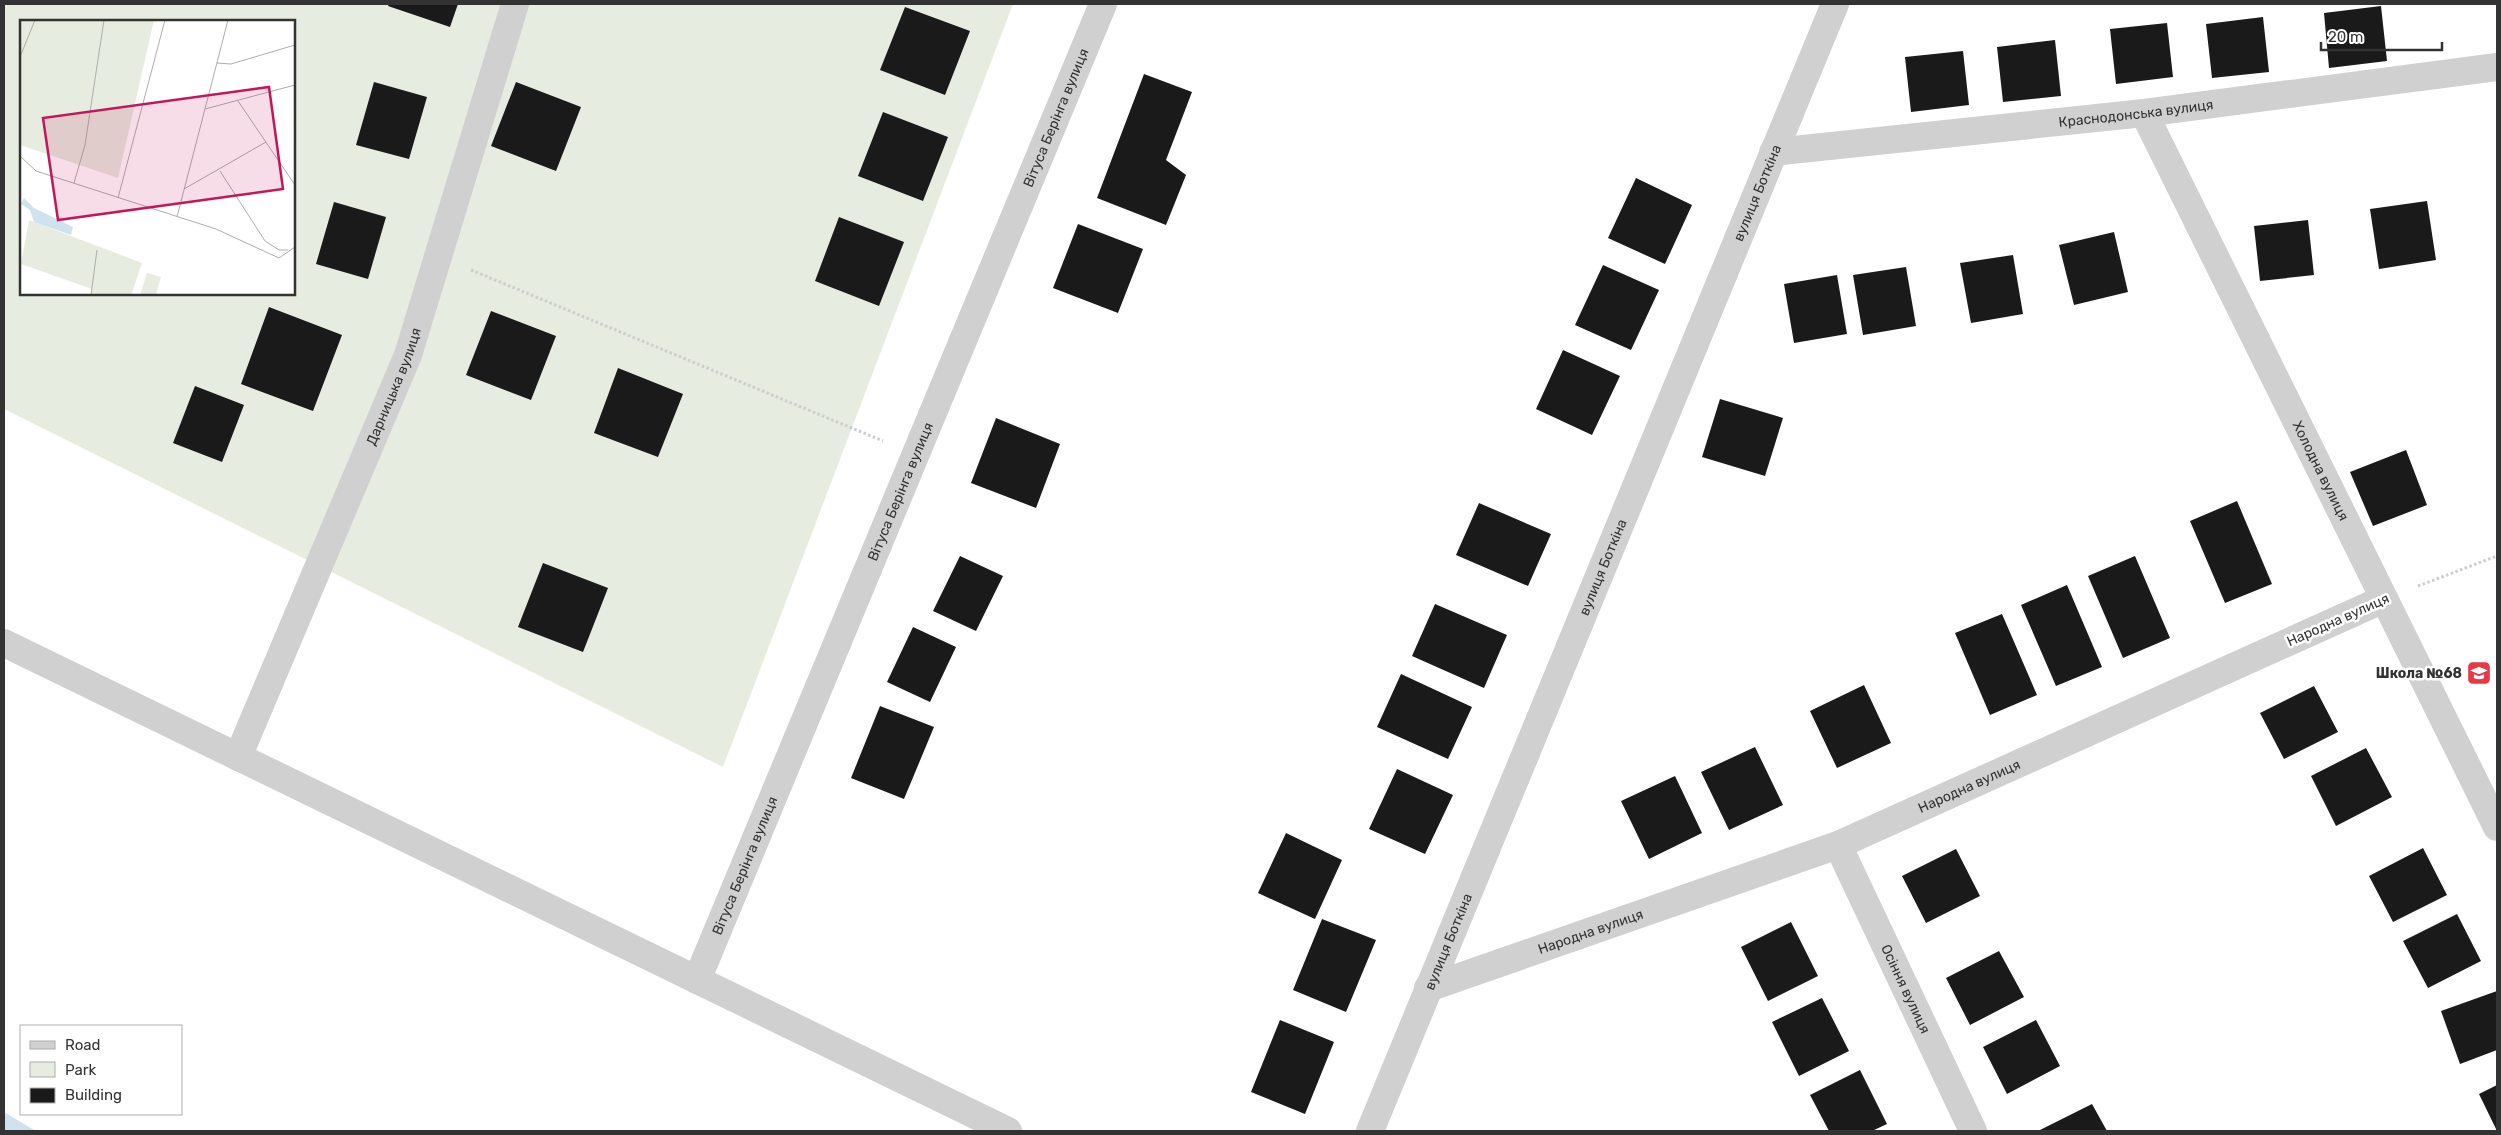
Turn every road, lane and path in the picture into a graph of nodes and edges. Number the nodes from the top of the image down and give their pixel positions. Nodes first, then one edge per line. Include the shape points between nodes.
1 (515, 4) edge
2 (1103, 4) edge
3 (1835, 4) edge
4 (2497, 67) edge
5 (2144, 113) junction
6 (1773, 152) junction
7 (438, 256) junction
8 (916, 454) junction
9 (2497, 556) edge
10 (2384, 599) junction
11 (4, 642) edge
12 (238, 757) junction
13 (2497, 827) edge
14 (1838, 845) junction
15 (697, 980) junction
16 (1428, 988) junction
17 (1008, 1131) edge
18 (1370, 1131) edge
19 (1974, 1131) edge

1 - 7 street, Дарницька вулиця
2 - 8 street, Вітуса Берінга вулиця
3 - 6 street, вулиця Боткіна
4 - 5 street, Краснодонська вулиця
5 - 6 street, Краснодонська вулиця
5 - 10 street, Холодна вулиця
6 - 16 street, вулиця Боткіна
7 - 8 path
7 - 12 street, Дарницька вулиця via 408,355
8 - 15 street, Вітуса Берінга вулиця
9 - 10 path, Народна вулиця
10 - 13 street, Холодна вулиця
10 - 14 street, Народна вулиця
11 - 12 street
12 - 15 street
14 - 16 street, Народна вулиця
14 - 19 street, Осіння вулиця
15 - 17 street
16 - 18 street, вулиця Боткіна

